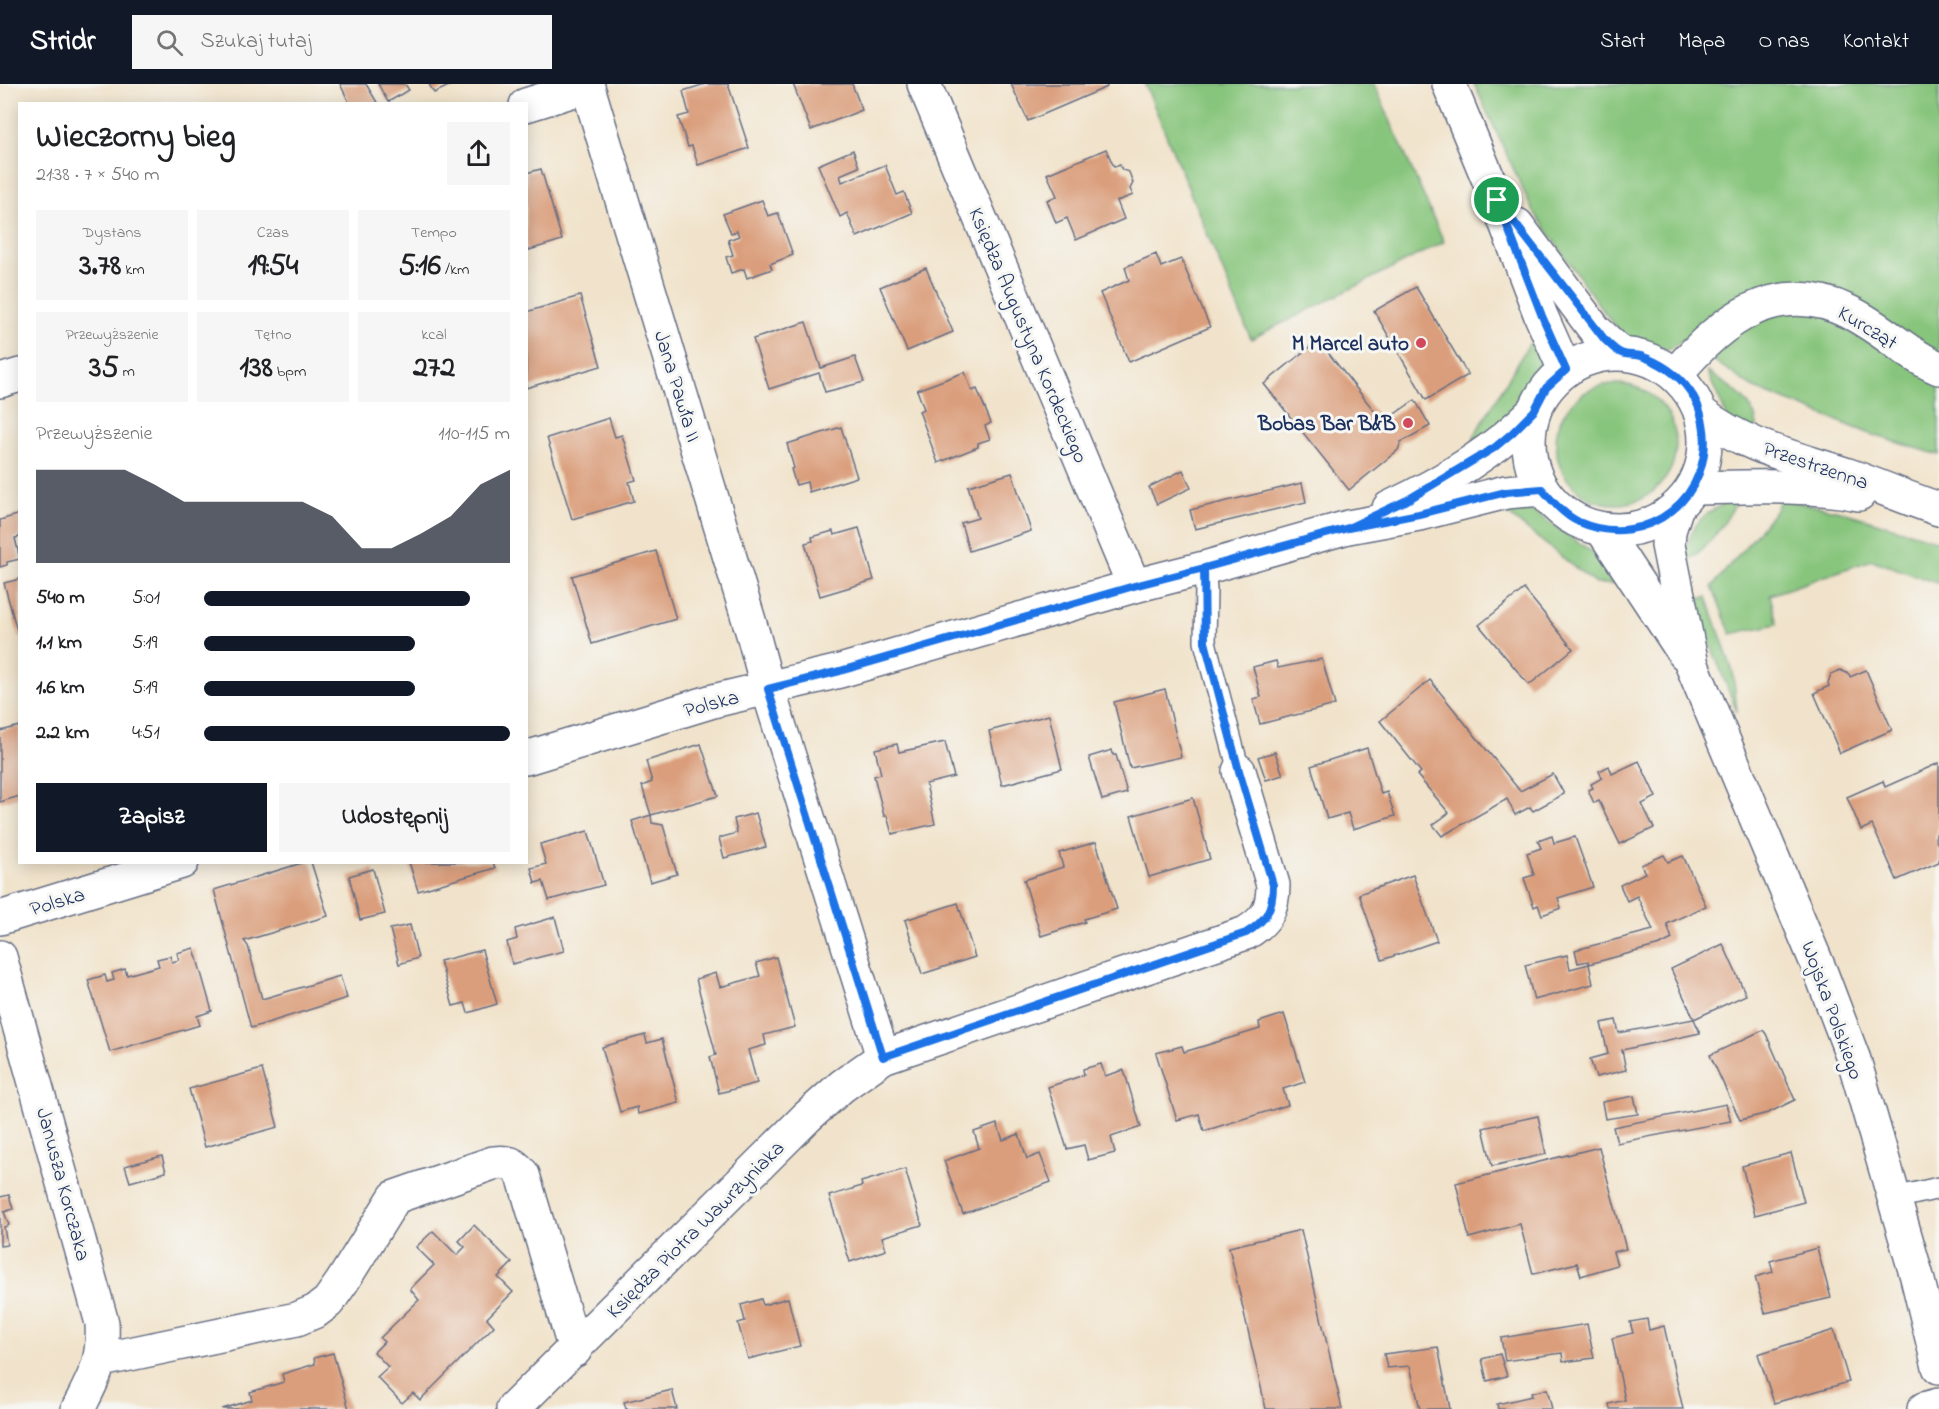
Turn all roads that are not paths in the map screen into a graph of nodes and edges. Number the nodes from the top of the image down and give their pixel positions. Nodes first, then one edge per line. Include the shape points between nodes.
1 (924, 84) edge
2 (1449, 84) edge
3 (587, 85) edge
4 (528, 104) edge
5 (1497, 200) junction
6 (1620, 353) junction
7 (1939, 368) edge
8 (1566, 370) junction
9 (1675, 375) junction
10 (18, 376) edge
11 (0, 381) edge
12 (1534, 411) junction
13 (1701, 413) junction
14 (1542, 489) junction
15 (1684, 498) junction
16 (1937, 508) edge
17 (1348, 528) junction
18 (1602, 529) junction
19 (1204, 568) junction
20 (1134, 586) junction
21 (1692, 665) junction
22 (768, 689) junction
23 (528, 757) edge
24 (1239, 771) joint
25 (176, 864) edge
26 (0, 918) edge
27 (0, 957) edge
28 (883, 1057) junction
29 (1939, 1188) edge
30 (1895, 1198) junction
31 (574, 1350) junction
32 (101, 1360) junction
33 (1939, 1367) edge
34 (1939, 1405) edge
35 (78, 1409) edge
36 (513, 1409) edge
37 (1924, 1409) edge

1 - 20 street, Księdza Augustyna Kordeckiego
2 - 5 street
3 - 4 street
3 - 22 street, Jana Pawła II
5 - 6 street via 1595,330
5 - 8 street
6 - 8 street via 1592,357
6 - 9 street via 1656,362
7 - 9 street, Kurcząt via 1851,312 1796,300 1775,301 1733,319 1709,338
8 - 12 street via 1546,388
9 - 13 street via 1690,390
10 - 11 street
12 - 14 street via 1528,438 1531,465
12 - 17 street, Polska via 1494,448 1409,499
13 - 15 street via 1706,438 1703,464
13 - 16 street, Przestrzenna via 1730,433 1762,447
14 - 17 street, Polska via 1506,492
14 - 18 street via 1558,508 1579,522
15 - 16 street, Przestrzenna via 1768,486 1838,490
15 - 18 street via 1654,523 1628,530
15 - 21 street, Wojska Polskiego via 1668,545
17 - 19 street, Polska
18 - 21 street, Wojska Polskiego
19 - 20 street, Polska
19 - 24 lane via 1205,642
20 - 22 street, Polska
21 - 30 street, Wojska Polskiego via 1841,1024
22 - 23 street, Polska via 713,701
22 - 28 street
24 - 28 street, Księdza Piotra Wawrzyniaka via 1273,885 1270,909 1255,927
25 - 26 street, Polska
27 - 32 street, Janusza Korczaka via 102,1323
28 - 31 street, Księdza Piotra Wawrzyniaka via 807,1117
29 - 30 lane
30 - 33 street, Wojska Polskiego
31 - 32 street via 523,1175 507,1161 395,1197 342,1282 316,1311 297,1319
31 - 36 street, Księdza Piotra Wawrzyniaka
32 - 35 street, Janusza Korczaka
34 - 37 street

